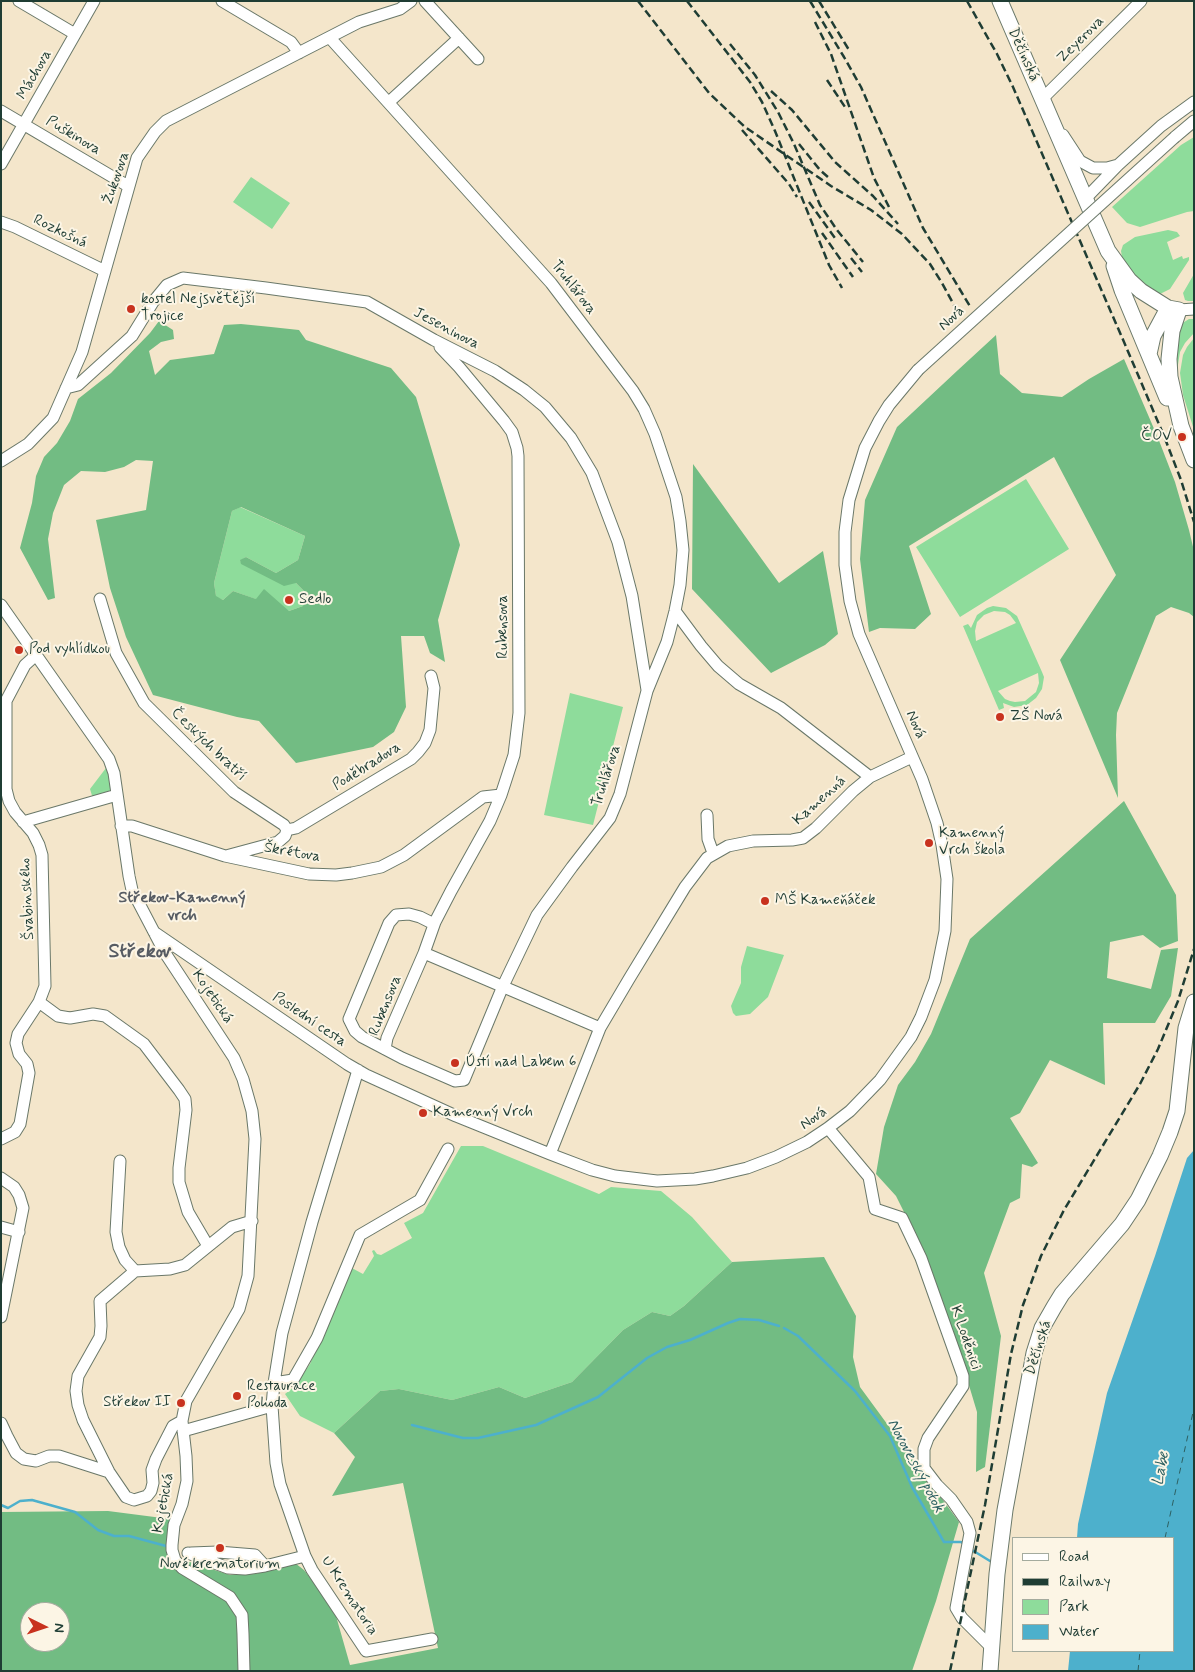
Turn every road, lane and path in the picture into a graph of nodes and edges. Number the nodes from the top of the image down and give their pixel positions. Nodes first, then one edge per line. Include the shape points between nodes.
1 (18, 1) edge
2 (94, 1) edge
3 (222, 1) edge
4 (411, 1) edge
5 (425, 1) edge
6 (1000, 1) edge
7 (1141, 1) edge
8 (75, 34) junction
9 (330, 38) junction
10 (459, 38) junction
11 (299, 53) junction
12 (478, 59) dead end
13 (389, 102) junction
14 (1194, 102) edge
15 (1044, 104) junction
16 (1, 111) edge
17 (1194, 121) edge
18 (24, 124) junction
19 (1194, 128) edge
20 (1174, 137) junction
21 (1, 164) edge
22 (1118, 165) junction
23 (128, 186) junction
24 (1086, 198) junction
25 (1, 222) edge
26 (1108, 251) junction
27 (105, 272) junction
28 (1180, 309) edge
29 (434, 340) junction
30 (1149, 354) junction
31 (66, 388) junction
32 (1181, 426) junction
33 (1194, 460) edge
34 (1, 461) edge
35 (100, 599) dead end
36 (1, 605) edge
37 (675, 611) junction
38 (36, 655) junction
39 (431, 676) dead end
40 (647, 691) junction
41 (912, 756) junction
42 (870, 777) junction
43 (117, 794) junction
44 (501, 795) junction
45 (707, 815) dead end
46 (23, 822) junction
47 (121, 826) junction
48 (287, 830) junction
49 (713, 853) junction
50 (225, 856) junction
51 (434, 924) junction
52 (154, 932) junction
53 (424, 953) junction
54 (503, 986) junction
55 (39, 1002) junction
56 (1194, 1002) edge
57 (600, 1028) junction
58 (385, 1049) junction
59 (358, 1070) junction
60 (456, 1116) joint
61 (828, 1128) junction
62 (1, 1139) edge
63 (448, 1149) dead end
64 (550, 1154) junction
65 (120, 1161) dead end
66 (1, 1178) edge
67 (252, 1221) junction
68 (1, 1227) edge
69 (19, 1232) junction
70 (208, 1246) junction
71 (135, 1271) junction
72 (1, 1317) edge
73 (274, 1383) junction
74 (272, 1406) junction
75 (1, 1423) edge
76 (183, 1426) junction
77 (109, 1472) junction
78 (172, 1550) junction
79 (305, 1556) junction
80 (432, 1639) dead end
81 (991, 1647) junction
82 (244, 1671) edge
83 (990, 1671) edge

1 - 8 street
2 - 8 street, Máchova
3 - 11 street via 291,42
4 - 9 street, Žukovova via 400,9 359,22
5 - 10 street
6 - 15 main road, Děčínská
7 - 15 street, Zeyerova
8 - 18 street, Máchova
9 - 11 street, Žukovova
9 - 13 street, Truhlářova
10 - 12 street
10 - 13 street
11 - 23 street, Žukovova via 166,121 137,158
13 - 37 street, Truhlářova via 551,283 644,409 676,497 680,521 683,550
14 - 22 street via 1161,126
15 - 22 street, Děčínská via 1080,161 1094,168
15 - 24 main road, Děčínská
16 - 18 street, Puškinova
17 - 20 street, Nová
18 - 21 street, Máchova
18 - 23 street, Puškinova
19 - 20 street, Nová
20 - 41 street, Nová, bridge via 918,370 889,405 865,448 849,500 845,532 850,601 859,634
22 - 24 street
23 - 27 street, Žukovova
24 - 26 main road, Děčínská
25 - 27 street, Rozkošná
26 - 28 main road, Děčínská via 1141,291
26 - 30 main road
27 - 31 street, Žukovova via 82,352
28 - 30 main road via 1153,336
28 - 32 main road via 1172,331 1169,359 1172,392
29 - 31 street, Jeseninova via 367,302 183,278 167,285 132,336 78,385
29 - 40 street, Jeseninova via 524,390 545,407 571,438 592,473 618,542 632,596
29 - 44 street, Rubensova via 512,432 518,456 519,713 514,755
30 - 32 main road
31 - 34 street, Žukovova via 54,418 28,444
32 - 33 main road
35 - 48 street, Českých bratří via 116,653 144,703 234,792
36 - 38 street, Kojetická
37 - 40 street, Truhlářova via 667,642
37 - 42 street via 718,666 739,684 781,708
38 - 43 street, Kojetická via 109,759
38 - 46 street, Švabinského via 25,665 6,701 6,789 9,801
39 - 48 street, Poděbradova via 434,688 430,730 418,752 296,828
40 - 54 street, Truhlářova via 620,794 610,818 537,915
41 - 42 street, Kamenná
41 - 61 street, Nová via 934,813 945,862 945,931 939,964 921,1017 901,1052 869,1093
42 - 49 street, Kamenná via 803,838 753,841
43 - 46 street
43 - 47 street, Kojetická
44 - 50 street, Škrétova via 483,797 404,855 381,867 336,875 309,874
44 - 51 street, Rubensova
45 - 49 street via 708,839
46 - 55 street, Švabinského via 36,839 42,855 46,974
47 - 50 street, Škrétova via 132,826
47 - 52 street, Kojetická via 132,890
48 - 50 street via 278,842
49 - 57 street, Kamenná via 685,887
51 - 53 street, Rubensova
51 - 58 street, Rubensova via 409,914 396,915 389,923 349,1019 355,1031
52 - 59 street, Poslední cesta
52 - 67 street, Kojetická via 234,1058 243,1079 254,1132
53 - 54 street
53 - 58 street, Rubensova
54 - 57 street
54 - 58 street, Truhlářova via 464,1080 455,1081
55 - 62 street, Švabinského via 18,1034 16,1043 29,1073 20,1124 15,1132
55 - 70 street via 58,1016 105,1016 144,1044 179,1090 186,1110 179,1182 188,1212
56 - 81 main road, Děčínská via 1186,1028 1176,1111 1160,1156 1122,1224 1062,1294 1048,1316 1034,1353 1005,1510
57 - 64 street
59 - 60 street, Poslední cesta
59 - 73 street, U Krematoria via 312,1222 282,1334
60 - 64 street, Nová
61 - 64 street, Nová via 776,1158 731,1173 695,1179 657,1181 623,1177 592,1170
61 - 81 street, K Loděnici via 869,1177 875,1209 902,1218 921,1258 963,1376 963,1386 928,1438 924,1449 924,1468 967,1522 970,1533 956,1608
63 - 73 street via 420,1200 360,1235 317,1338 293,1380
65 - 71 street via 116,1232 125,1260
66 - 69 street via 19,1195 23,1208
67 - 70 street via 232,1227
67 - 76 street, Kojetická via 248,1276 238,1309 186,1401
68 - 69 street
69 - 72 street
70 - 71 street via 185,1265
71 - 77 street via 100,1301 100,1337 78,1376 76,1391 83,1420
73 - 74 street, U Krematoria
74 - 76 street via 205,1426
74 - 79 street, U Krematoria via 280,1484
75 - 77 street via 16,1453 24,1459 36,1461 58,1456
76 - 77 street via 173,1426 156,1459 152,1470 154,1483 147,1496 134,1500 126,1497
76 - 78 street, Kojetická via 187,1481 173,1530
78 - 79 street, Kojetická via 228,1568 245,1569
78 - 82 street, Kojetická via 182,1568 230,1597 242,1615
79 - 80 street, U Krematoria via 366,1651
81 - 83 main road, Děčínská

